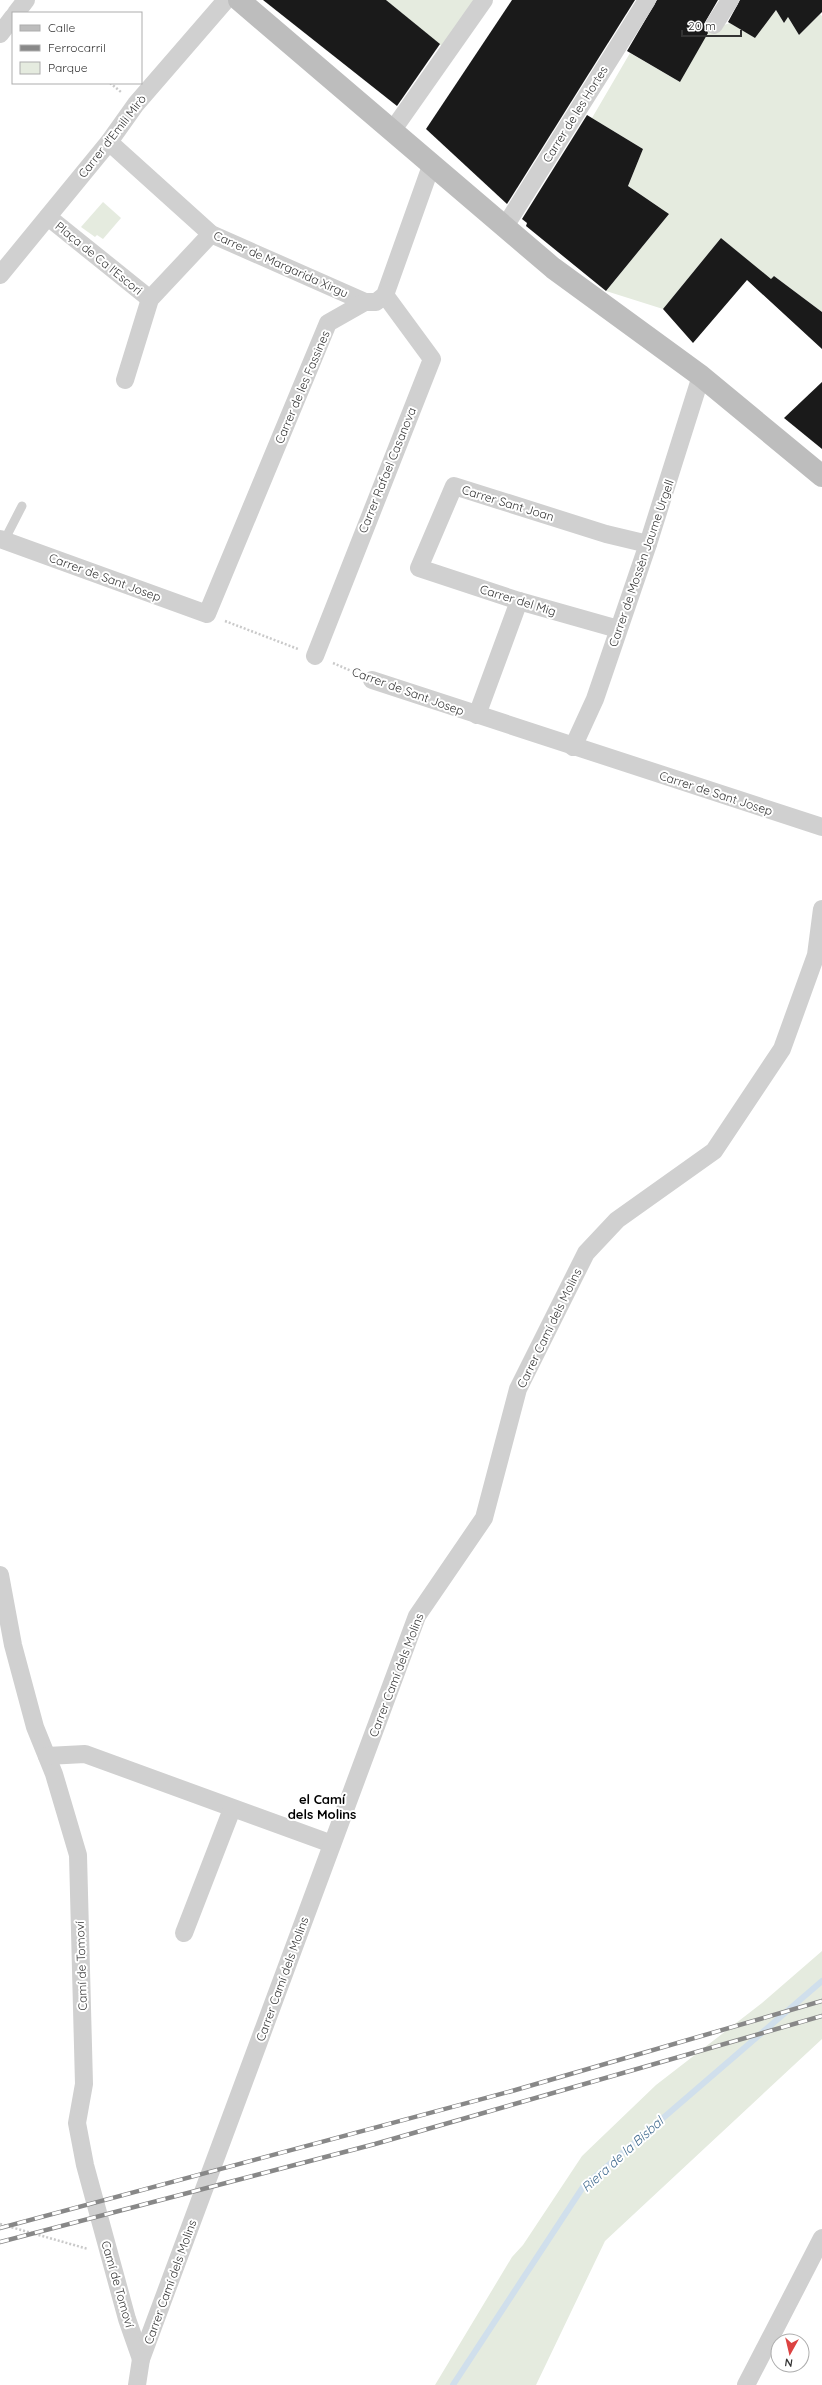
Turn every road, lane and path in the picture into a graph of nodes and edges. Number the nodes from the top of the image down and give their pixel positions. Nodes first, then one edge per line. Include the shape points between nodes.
1 (26, 0) edge
2 (226, 0) edge
3 (240, 0) edge
4 (484, 0) edge
5 (647, 0) edge
6 (730, 0) edge
7 (17, 12) edge
8 (12, 18) edge
9 (714, 25) dead end
10 (0, 34) edge
11 (392, 131) junction
12 (109, 142) junction
13 (431, 166) junction
14 (48, 217) junction
15 (504, 228) junction
16 (211, 234) junction
17 (0, 275) edge
18 (385, 295) junction
19 (150, 299) junction
20 (365, 302) junction
21 (701, 376) junction
22 (126, 380) dead end
23 (822, 476) edge
24 (22, 506) dead end
25 (2, 540) edge
26 (648, 544) junction
27 (419, 568) joint
28 (519, 601) junction
29 (208, 614) junction
30 (618, 629) junction
31 (315, 656) junction
32 (372, 680) joint
33 (477, 716) junction
34 (573, 747) junction
35 (822, 827) edge
36 (822, 909) edge
37 (0, 1575) edge
38 (47, 1756) junction
39 (232, 1809) junction
40 (332, 1844) junction
41 (184, 1933) dead end
42 (0, 2224) edge
43 (822, 2238) edge
44 (109, 2256) junction
45 (141, 2359) junction
46 (137, 2385) edge
47 (746, 2385) edge

1 - 7 street
2 - 12 street, Carrer d'Emili Mirò via 136,104
3 - 11 street
4 - 11 street
5 - 15 street, Carrer de les Hortes
6 - 9 street
8 - 10 street
11 - 13 street
12 - 14 street, Carrer d'Emili Mirò
12 - 16 street, Carrer de Margarida Xirgu
13 - 15 street
13 - 18 street
14 - 17 street, Carrer d'Emili Mirò
14 - 19 street, Plaça de Ca l'Escori
15 - 21 street via 553,268
16 - 19 street
16 - 20 street, Carrer de Margarida Xirgu
18 - 20 street, Carrer de les Fassines via 376,302
18 - 31 street, Carrer Rafael Casanova via 432,359
19 - 22 street
20 - 29 street, Carrer de les Fassines via 328,323
21 - 23 street
21 - 26 street, Carrer de Mossèn Jaume Urgell
24 - 25 lane
25 - 29 street, Carrer de Sant Josep
26 - 27 street, Carrer Sant Joan via 606,534 454,486
26 - 30 street, Carrer de Mossèn Jaume Urgell
27 - 28 street, Carrer del Mig
28 - 30 street, Carrer del Mig
28 - 33 street
29 - 31 path, Carrer de Sant Josep
30 - 34 street, Carrer de Mossèn Jaume Urgell via 595,699
31 - 32 path, Carrer de Sant Josep
32 - 33 street, Carrer de Sant Josep
33 - 34 street, Carrer de Sant Josep
34 - 35 street, Carrer de Sant Josep
36 - 40 street, Carrer Camí dels Molins via 816,955 782,1049 714,1150 617,1220 586,1254 518,1389 484,1518 417,1616
37 - 38 street, Camí de Tomoví via 13,1645 35,1727
38 - 39 street via 85,1754
38 - 44 street, Camí de Tomoví via 78,1855 84,2084 77,2123 85,2165
39 - 40 street
39 - 41 street
40 - 45 street, Carrer Camí dels Molins
42 - 44 path
43 - 47 street
44 - 45 street, Camí de Tomoví
45 - 46 street, Carrer Camí dels Molins

